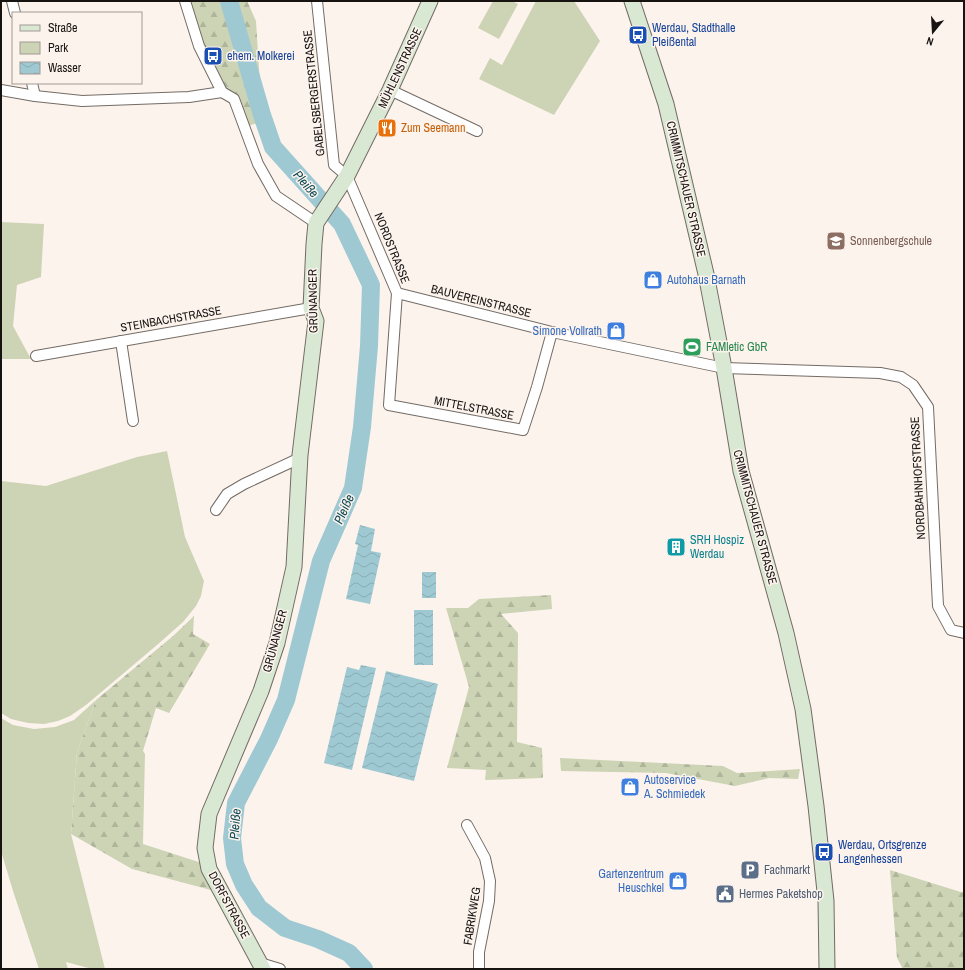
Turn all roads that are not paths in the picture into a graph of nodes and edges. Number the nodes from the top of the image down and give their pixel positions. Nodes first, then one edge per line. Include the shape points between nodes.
1 (12, 1) edge
2 (185, 1) edge
3 (316, 1) edge
4 (430, 1) edge
5 (632, 1) edge
6 (15, 12) edge
7 (32, 84) edge
8 (1, 90) edge
9 (390, 90) junction
10 (222, 92) junction
11 (35, 96) junction
12 (477, 131) dead end
13 (347, 176) junction
14 (334, 197) joint
15 (319, 219) junction
16 (397, 293) junction
17 (311, 308) junction
18 (552, 332) junction
19 (121, 341) junction
20 (36, 356) dead end
21 (724, 368) junction
22 (389, 405) joint
23 (133, 421) dead end
24 (300, 458) junction
25 (216, 510) dead end
26 (964, 633) edge
27 (209, 814) joint
28 (467, 825) dead end
29 (261, 966) edge
30 (280, 969) edge
31 (479, 969) edge
32 (827, 969) edge

1 - 6 street
2 - 10 street via 198,46
3 - 13 street, GABELSBERGERSTRASSE via 334,165
4 - 9 street, MÜHLENSTRASSE
5 - 21 street, CRIMMITSCHAUER STRASSE via 666,104 706,274
7 - 11 street
8 - 11 street
9 - 12 street
9 - 13 street, MÜHLENSTRASSE
10 - 11 street via 189,97 82,101
10 - 15 street via 234,99 258,164 276,196
13 - 14 street, MÜHLENSTRASSE
13 - 16 street, NORDSTRASSE
14 - 15 street, GRÜNANGER
15 - 17 street, GRÜNANGER via 314,244
16 - 18 street, BAUVEREINSTRASSE
16 - 22 street, NORDSTRASSE
17 - 19 street, STEINBACHSTRASSE
17 - 24 street, GRÜNANGER via 316,321
18 - 21 street, BAUVEREINSTRASSE
18 - 22 street, MITTELSTRASSE via 523,430
19 - 20 street, STEINBACHSTRASSE
19 - 23 street
21 - 26 street, NORDBAHNHOFSTRASSE via 880,373 901,377 913,385 928,407 938,606 951,630
21 - 32 street, CRIMMITSCHAUER STRASSE via 741,471 786,633 803,709 826,901
24 - 25 street via 244,484 228,494
24 - 27 street, GRÜNANGER via 294,567 277,643
27 - 29 street, DORFSTRASSE via 205,848 209,869
28 - 31 street, FABRIKWEG via 485,858 490,881 489,901 479,952
29 - 30 street

